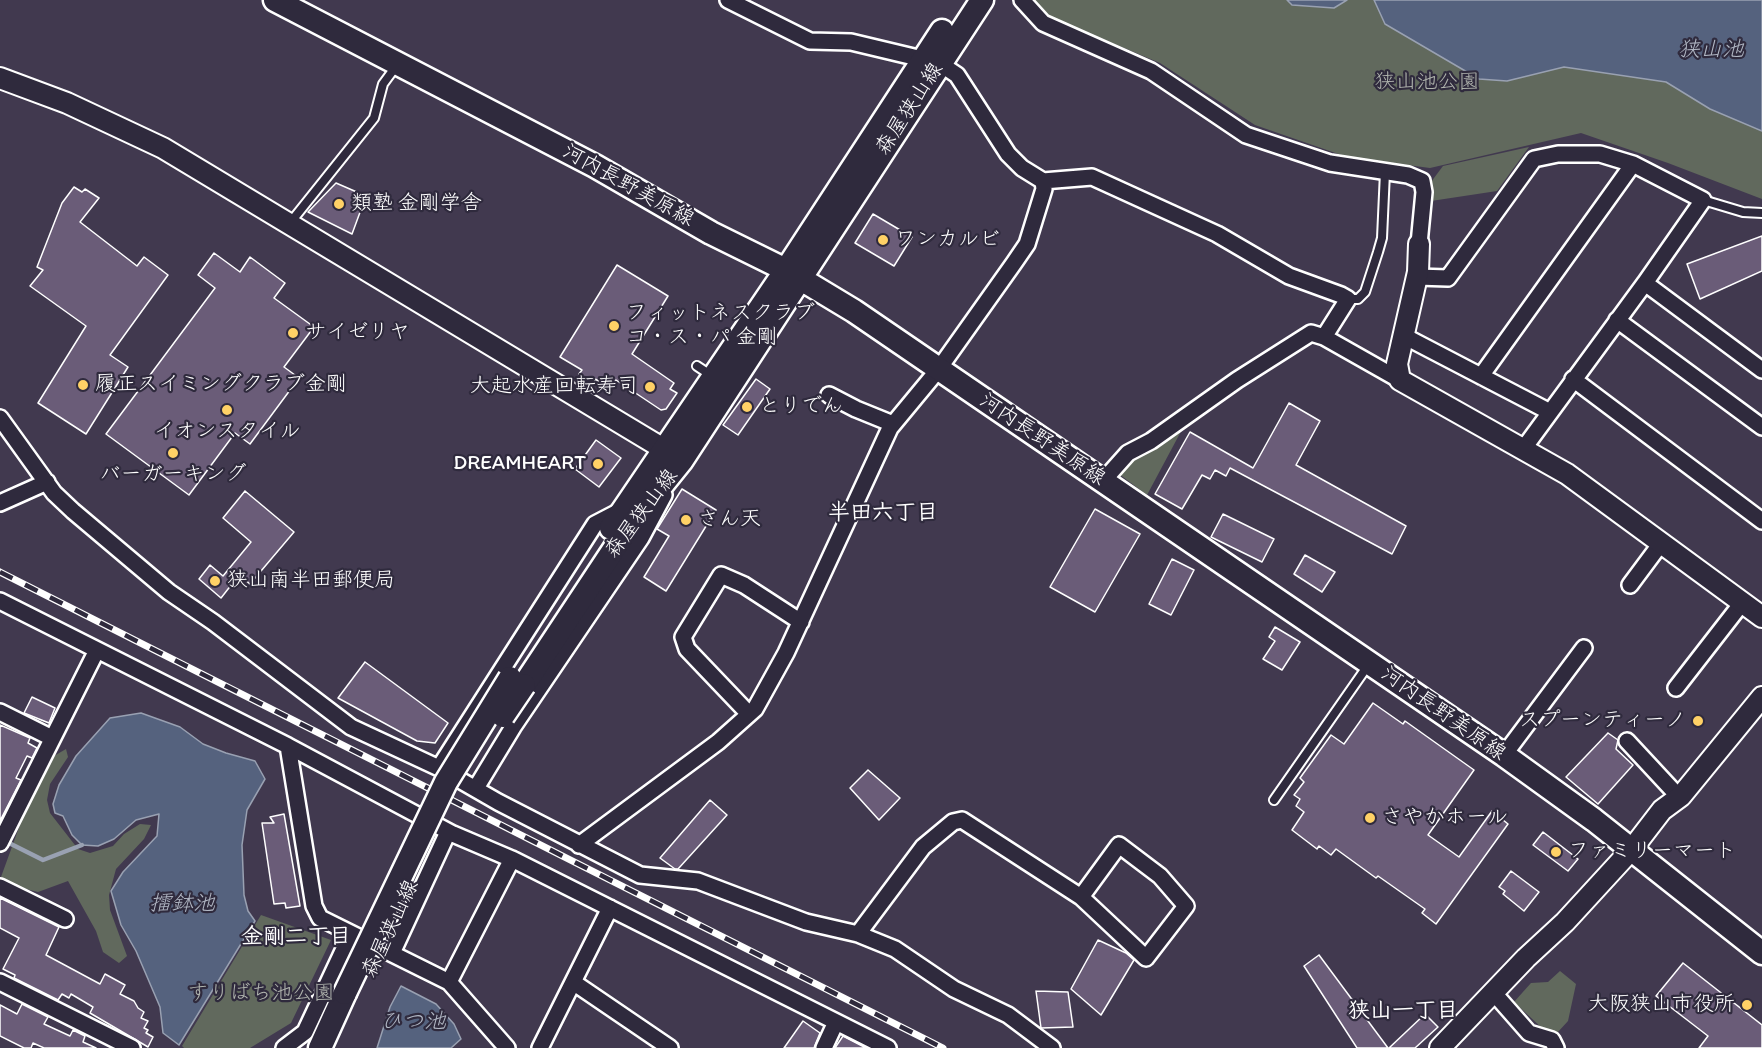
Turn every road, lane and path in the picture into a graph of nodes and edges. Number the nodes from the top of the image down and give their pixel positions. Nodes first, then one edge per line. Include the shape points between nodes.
1 (275, 0) edge
2 (728, 0) edge
3 (963, 0) edge
4 (982, 0) edge
5 (1022, 0) edge
6 (931, 61) junction
7 (398, 63) junction
8 (0, 78) edge
9 (1633, 164) junction
10 (1385, 172) junction
11 (1043, 181) junction
12 (1702, 200) junction
13 (1762, 213) edge
14 (290, 223) junction
15 (1419, 244) joint
16 (794, 275) junction
17 (1417, 277) junction
18 (1645, 283) junction
19 (1348, 299) junction
20 (1617, 320) junction
21 (1404, 336) junction
22 (1324, 337) junction
23 (938, 370) junction
24 (1762, 370) edge
25 (1481, 376) junction
26 (1573, 379) junction
27 (1400, 380) junction
28 (829, 395) dead end
29 (1550, 412) junction
30 (0, 418) edge
31 (893, 424) junction
32 (1762, 428) edge
33 (1524, 448) junction
34 (673, 454) junction
35 (1103, 481) junction
36 (47, 482) junction
37 (0, 503) edge
38 (623, 510) junction
39 (1762, 521) edge
40 (1662, 542) junction
41 (1630, 585) dead end
42 (0, 602) edge
43 (1742, 603) junction
44 (1762, 617) edge
45 (801, 622) junction
46 (1584, 648) dead end
47 (97, 650) junction
48 (1370, 663) junction
49 (517, 682) junction
50 (1676, 688) dead end
51 (1762, 697) edge
52 (0, 712) edge
53 (749, 714) junction
54 (52, 738) junction
55 (1627, 741) dead end
56 (288, 746) junction
57 (1504, 755) junction
58 (439, 768) junction
59 (476, 788) junction
60 (1679, 797) junction
61 (1274, 800) dead end
62 (423, 819) junction
63 (3, 831) edge
64 (448, 832) junction
65 (579, 845) junction
66 (1632, 849) junction
67 (512, 859) junction
68 (0, 887) edge
69 (1081, 897) junction
70 (610, 908) junction
71 (64, 919) dead end
72 (351, 934) junction
73 (858, 934) junction
74 (366, 941) junction
75 (392, 953) junction
76 (1762, 953) edge
77 (0, 982) edge
78 (449, 982) junction
79 (573, 982) junction
80 (1493, 992) junction
81 (352, 996) junction
82 (836, 1022) junction
83 (132, 1048) edge
84 (284, 1048) edge
85 (321, 1048) edge
86 (336, 1048) edge
87 (507, 1048) edge
88 (540, 1048) edge
89 (670, 1048) edge
90 (824, 1048) edge
91 (888, 1048) edge
92 (1052, 1048) edge
93 (1440, 1048) edge
94 (1556, 1048) edge

1 - 7 main road, 河内長野美原線
2 - 6 street via 810,41 851,42
3 - 6 main road, 森屋狭山線
4 - 6 main road, 森屋狭山線
5 - 10 street via 1043,23 1151,71 1246,135 1330,163
6 - 11 street via 957,75 1008,154
6 - 16 main road, 森屋狭山線
7 - 14 lane via 383,84 374,117
7 - 16 main road, 河内長野美原線
8 - 14 street via 67,103 163,148
9 - 12 street
9 - 17 street via 1600,154 1558,154 1534,159 1448,278
9 - 25 street
10 - 15 street via 1422,181
10 - 19 lane via 1378,252 1365,292 1358,299
11 - 19 street via 1092,177 1217,234 1288,276
11 - 23 street via 1027,244
12 - 13 lane via 1743,212
12 - 18 street
14 - 34 street
15 - 17 street
16 - 23 main road, 河内長野美原線
16 - 34 main road, 森屋狭山線
16 - 34 main road, 森屋狭山線 via 705,371
17 - 21 street
18 - 20 street
18 - 24 street
19 - 22 street
20 - 26 street
20 - 32 street
21 - 25 street
21 - 27 street via 1397,364
22 - 27 street
22 - 35 street via 1311,333 1237,380 1128,453
23 - 31 street
23 - 35 main road, 河内長野美原線
25 - 29 street
26 - 29 street
26 - 39 street
27 - 33 street
28 - 31 street
29 - 33 street
30 - 36 street
31 - 45 street
33 - 40 street
34 - 38 main road, 森屋狭山線
34 - 49 main road, 森屋狭山線 via 632,522
34 - 59 street via 641,538
35 - 48 main road, 河内長野美原線
36 - 37 street
36 - 58 street via 73,512 169,592 351,727
38 - 49 main road, 森屋狭山線
38 - 58 street via 596,524
40 - 41 street
40 - 43 street
42 - 47 street
43 - 44 street
43 - 50 street
45 - 53 street
45 - 53 street via 744,585 721,575 682,637 687,649
46 - 57 street
47 - 54 street
47 - 56 street
48 - 57 main road, 河内長野美原線
48 - 61 lane
49 - 81 main road, 森屋狭山線, bridge
51 - 60 street
52 - 54 street
53 - 65 street via 718,742
54 - 63 street
55 - 60 street
56 - 62 street
56 - 72 street via 316,913
57 - 66 main road, 河内長野美原線
58 - 59 street
59 - 65 street
60 - 66 street via 1662,810
62 - 64 street
62 - 74 street
64 - 67 street
64 - 75 street
65 - 73 street via 639,875 698,881 806,922
66 - 76 main road, 河内長野美原線
66 - 80 street
67 - 70 street
67 - 78 street
68 - 71 street
69 - 69 street via 1146,958 1185,906 1160,876 1119,845
69 - 73 street via 962,820 953,822 923,847
70 - 79 street
70 - 82 street
72 - 74 street
72 - 84 street via 305,1032
73 - 92 street via 895,950 954,989 1008,1015
74 - 75 street
75 - 78 street
77 - 83 street
78 - 87 street
79 - 88 street
79 - 89 street
80 - 93 street
80 - 94 street via 1529,1033 1552,1040
81 - 85 main road, 森屋狭山線
81 - 86 main road, 森屋狭山線
82 - 90 street
82 - 91 street

